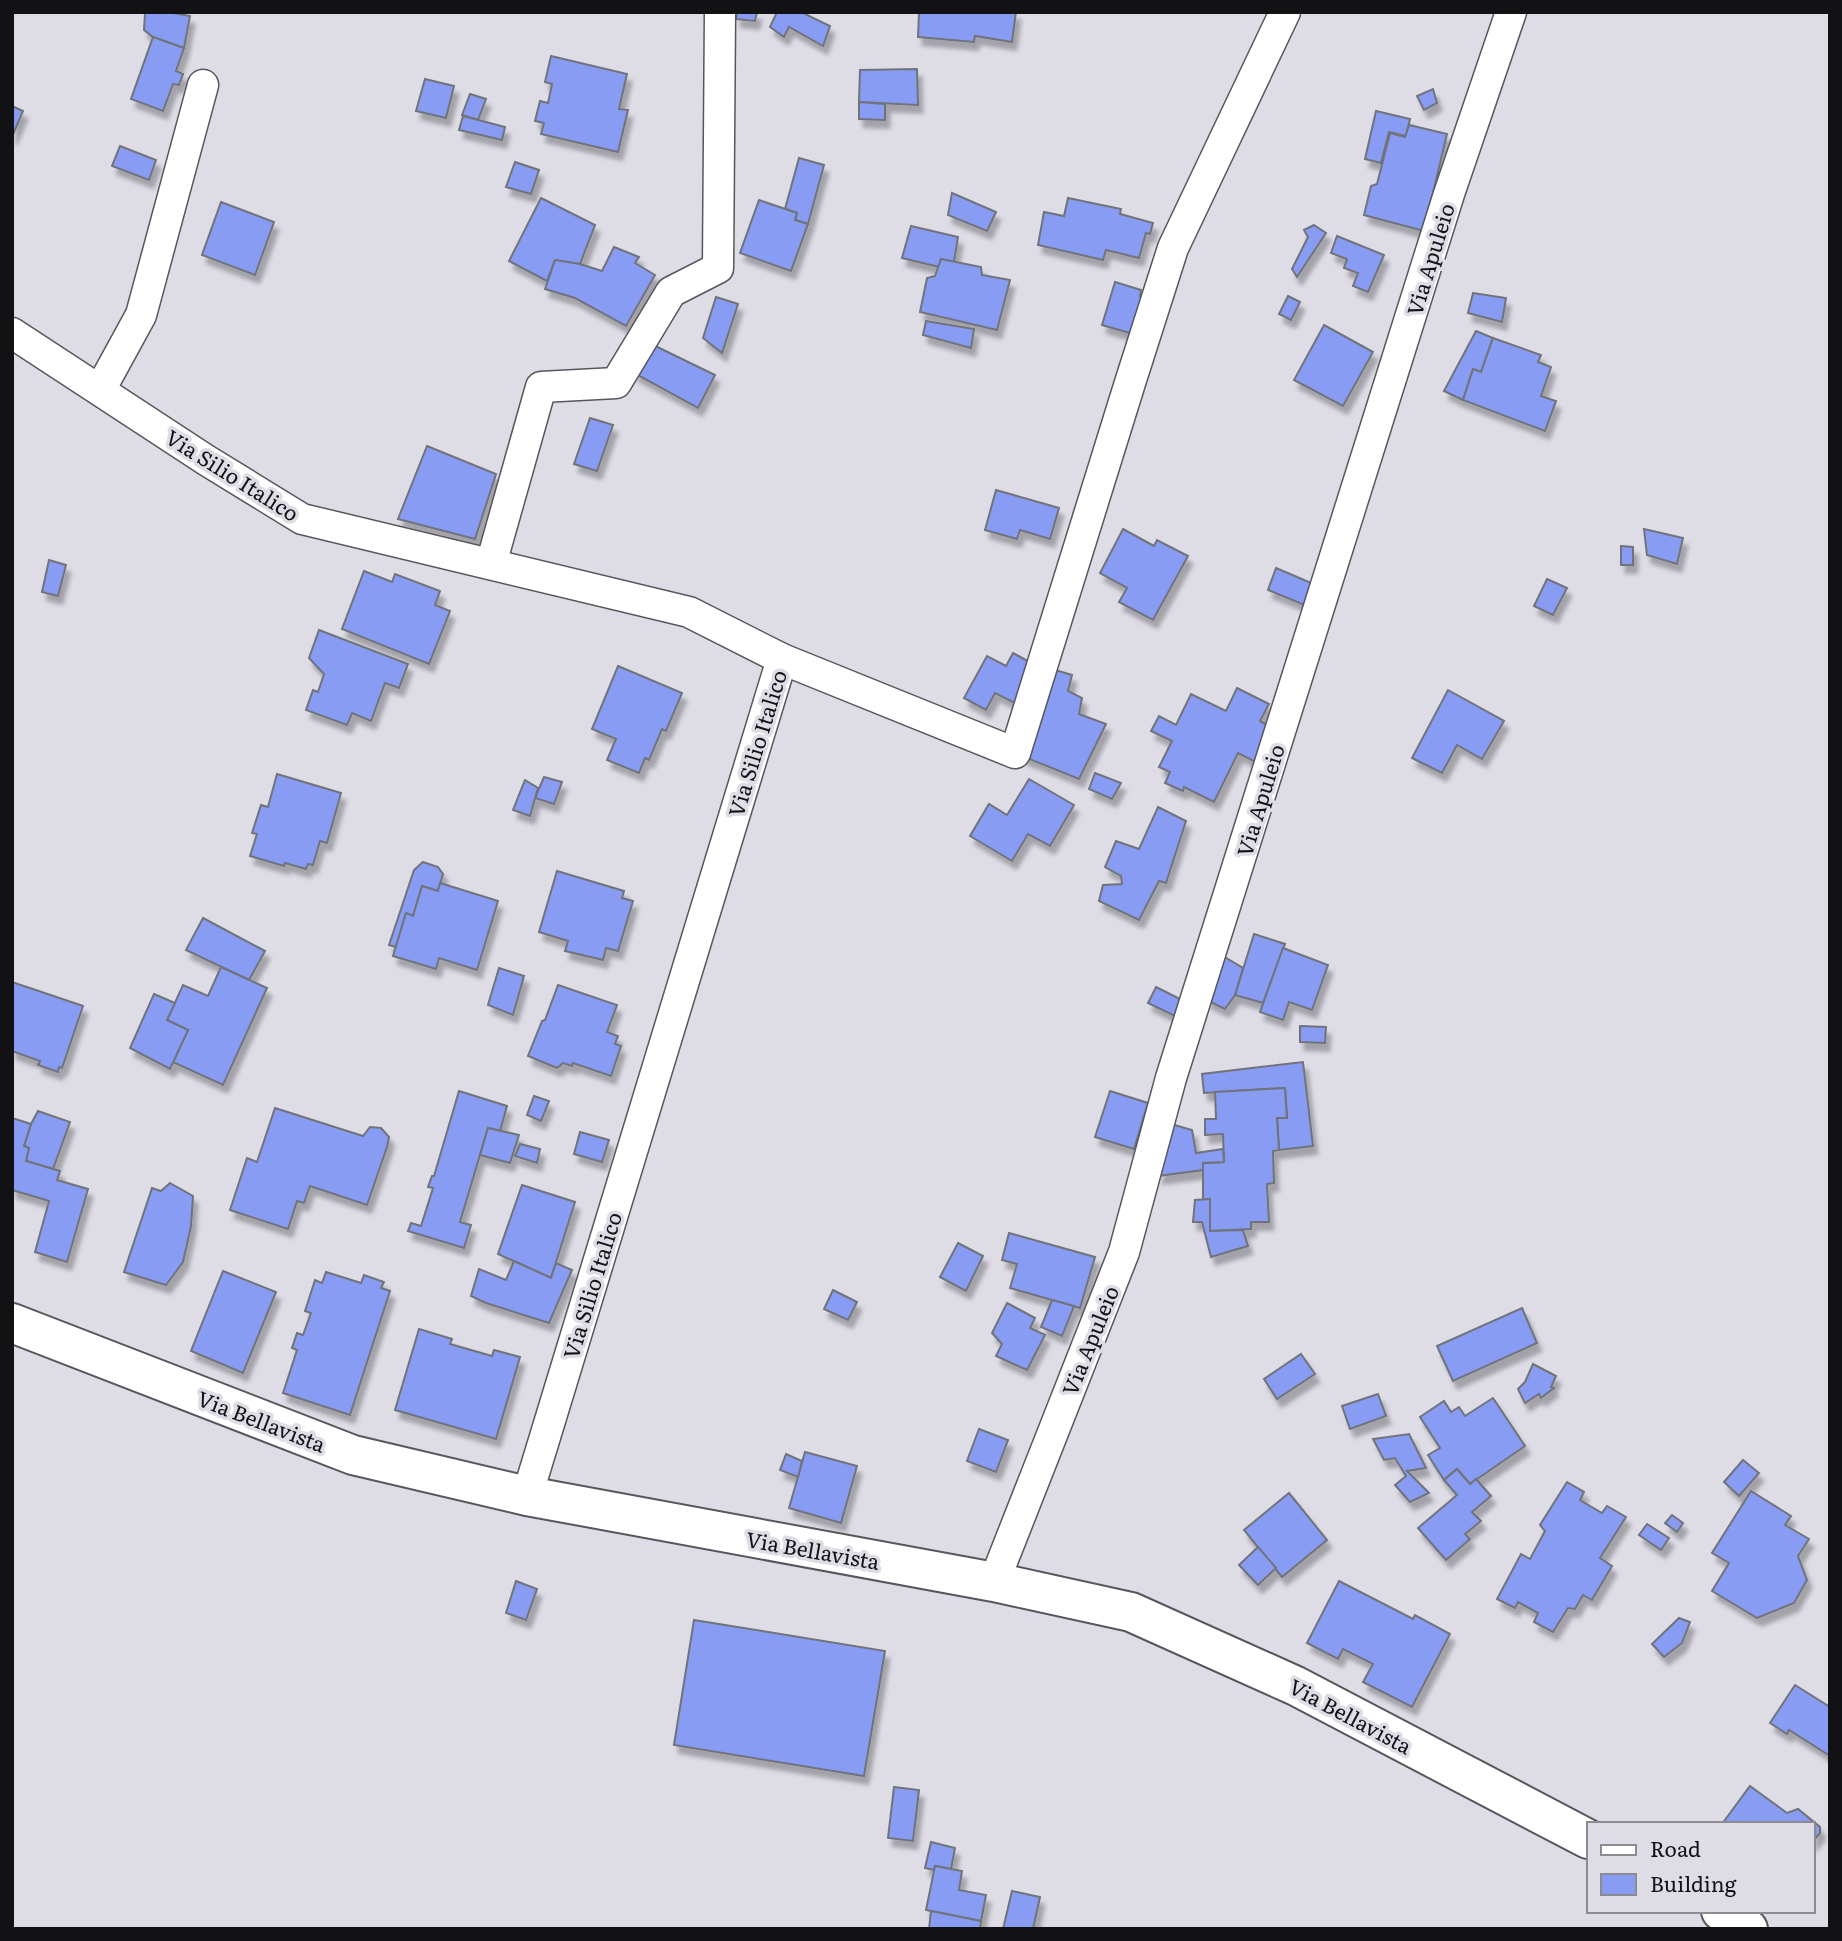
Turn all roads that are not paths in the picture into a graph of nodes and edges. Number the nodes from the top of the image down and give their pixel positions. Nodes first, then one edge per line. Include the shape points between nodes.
1 (720, 12) edge
2 (1285, 12) edge
3 (1511, 12) edge
4 (203, 85) dead end
5 (12, 332) edge
6 (100, 390) junction
7 (491, 564) junction
8 (782, 659) junction
9 (12, 1323) edge
10 (527, 1496) junction
11 (994, 1582) junction
12 (1587, 1838) edge
13 (1724, 1913) edge
14 (1748, 1929) edge

1 - 7 street via 719,268 671,292 616,383 541,387
2 - 8 street via 1173,248 1015,753
3 - 11 street, Via Apuleio via 1449,194 1171,1078 1124,1252
4 - 6 street via 141,315
5 - 6 street, Via Silio Italico
6 - 7 street, Via Silio Italico via 302,519
7 - 8 street, Via Silio Italico via 689,612
8 - 10 street, Via Silio Italico
9 - 10 street, Via Bellavista via 352,1455
10 - 11 street, Via Bellavista
11 - 12 street, Via Bellavista via 1131,1612 1296,1686
13 - 14 street

